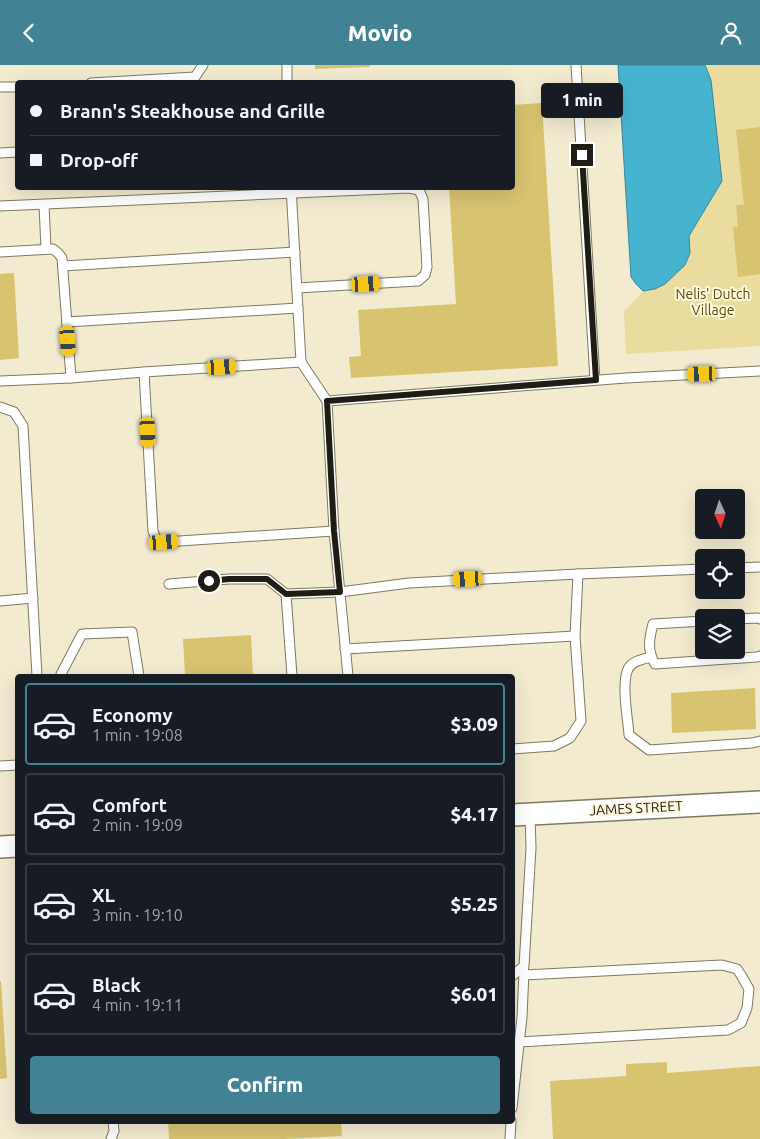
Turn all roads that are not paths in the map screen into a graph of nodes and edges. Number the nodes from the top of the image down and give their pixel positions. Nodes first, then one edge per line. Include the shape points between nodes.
1 (203, 65) edge
2 (287, 65) edge
3 (576, 65) edge
4 (143, 80) edge
5 (287, 80) edge
6 (0, 87) edge
7 (15, 87) edge
8 (15, 152) edge
9 (0, 153) edge
10 (331, 190) edge
11 (419, 190) edge
12 (292, 191) edge
13 (44, 205) junction
14 (0, 207) edge
15 (46, 249) junction
16 (0, 252) edge
17 (295, 252) junction
18 (63, 266) junction
19 (297, 287) junction
20 (298, 308) junction
21 (67, 322) junction
22 (301, 362) junction
23 (760, 371) edge
24 (144, 372) junction
25 (71, 378) junction
26 (596, 380) junction
27 (0, 381) edge
28 (327, 401) junction
29 (0, 407) edge
30 (334, 531) junction
31 (760, 567) edge
32 (745, 568) edge
33 (695, 569) edge
34 (578, 574) junction
35 (170, 584) dead end
36 (340, 592) junction
37 (286, 594) junction
38 (33, 598) junction
39 (0, 601) edge
40 (745, 619) edge
41 (760, 619) edge
42 (695, 622) edge
43 (575, 636) junction
44 (345, 649) junction
45 (760, 656) edge
46 (651, 657) junction
47 (37, 674) edge
48 (61, 674) edge
49 (138, 674) edge
50 (292, 674) edge
51 (348, 674) edge
52 (760, 741) edge
53 (515, 749) edge
54 (15, 765) edge
55 (0, 766) edge
56 (760, 802) edge
57 (521, 814) edge
58 (15, 846) edge
59 (0, 847) edge
60 (524, 971) junction
61 (515, 974) edge
62 (519, 1042) junction
63 (515, 1080) edge
64 (113, 1124) edge
65 (511, 1124) edge
66 (111, 1139) edge
67 (510, 1139) edge

1 - 4 lane via 195,77
2 - 5 lane
3 - 26 lane
6 - 7 lane
8 - 9 lane
10 - 12 lane
11 - 19 lane via 423,199 427,267 425,275 418,281
12 - 13 lane
12 - 17 lane
13 - 14 lane
13 - 15 lane
15 - 16 lane
15 - 18 lane via 58,253
17 - 18 lane
17 - 19 lane
18 - 21 lane
19 - 20 lane
20 - 21 lane
20 - 22 lane
21 - 25 lane
22 - 24 lane
22 - 28 lane
23 - 26 lane
24 - 25 lane
24 - 30 lane via 156,539 164,542
25 - 27 lane
26 - 28 lane
28 - 30 lane
29 - 38 lane via 14,412 23,426
30 - 36 lane
31 - 32 lane
33 - 34 lane
34 - 36 lane via 408,583
34 - 43 lane
35 - 37 lane via 267,579
36 - 37 lane
36 - 44 lane
37 - 50 lane
38 - 39 lane
38 - 47 lane
40 - 41 lane
42 - 46 lane via 653,624 649,636
43 - 44 lane
43 - 53 lane via 581,721 570,739 554,747
44 - 51 lane
45 - 46 lane via 655,663
46 - 52 lane via 628,668 625,684 629,735 649,750
48 - 49 lane via 82,634 132,631
54 - 55 lane
56 - 57 street, JAMES STREET
57 - 60 lane via 531,848
58 - 59 street
60 - 61 lane
60 - 62 lane
60 - 62 lane via 722,965 737,969 749,989 742,1023 728,1030
62 - 63 lane
64 - 66 lane
65 - 67 lane

